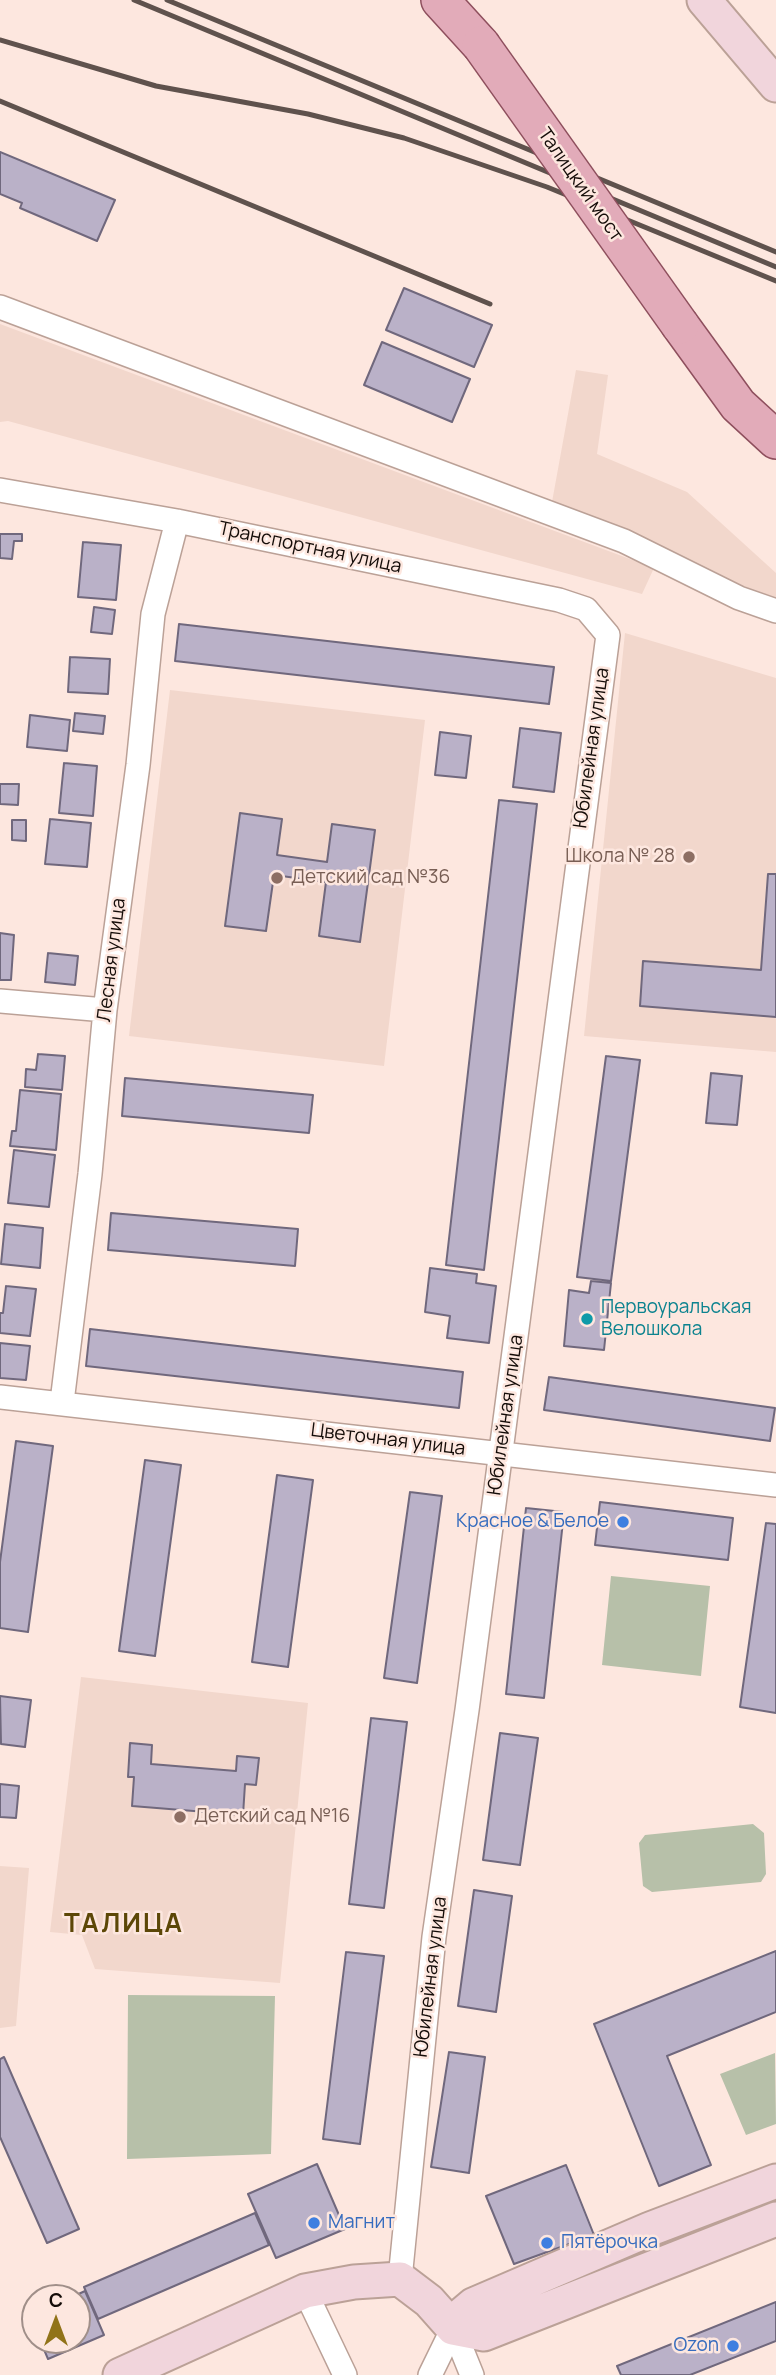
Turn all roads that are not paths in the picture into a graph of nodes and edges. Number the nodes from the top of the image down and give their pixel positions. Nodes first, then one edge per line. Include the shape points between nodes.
1 (440, 0) edge
2 (704, 0) edge
3 (776, 85) edge
4 (0, 307) edge
5 (776, 440) edge
6 (0, 490) edge
7 (177, 521) junction
8 (776, 611) edge
9 (608, 635) joint
10 (0, 1001) edge
11 (105, 1010) junction
12 (0, 1397) edge
13 (61, 1402) junction
14 (500, 1452) junction
15 (776, 1485) edge
16 (776, 2181) edge
17 (776, 2219) edge
18 (400, 2278) junction
19 (305, 2291) junction
20 (453, 2328) junction
21 (120, 2375) edge
22 (345, 2375) edge
23 (430, 2375) edge
24 (472, 2375) edge

1 - 5 main road, Талицкий мост, bridge via 481,46 738,405
2 - 3 street
4 - 8 street via 624,541 739,598
6 - 7 street, Транспортная улица
7 - 9 street, Транспортная улица via 559,600 586,609
7 - 11 street, Лесная улица via 152,614 138,765
9 - 14 street, Юбилейная улица
10 - 11 street
11 - 13 street, Лесная улица
12 - 13 street, Цветочная улица
13 - 14 street, Цветочная улица
14 - 15 street, Цветочная улица
14 - 18 street, Юбилейная улица via 434,1937
16 - 20 street via 473,2305
17 - 20 street via 484,2334
18 - 19 street
18 - 20 street
19 - 21 street
19 - 22 street
20 - 23 street
20 - 24 street

